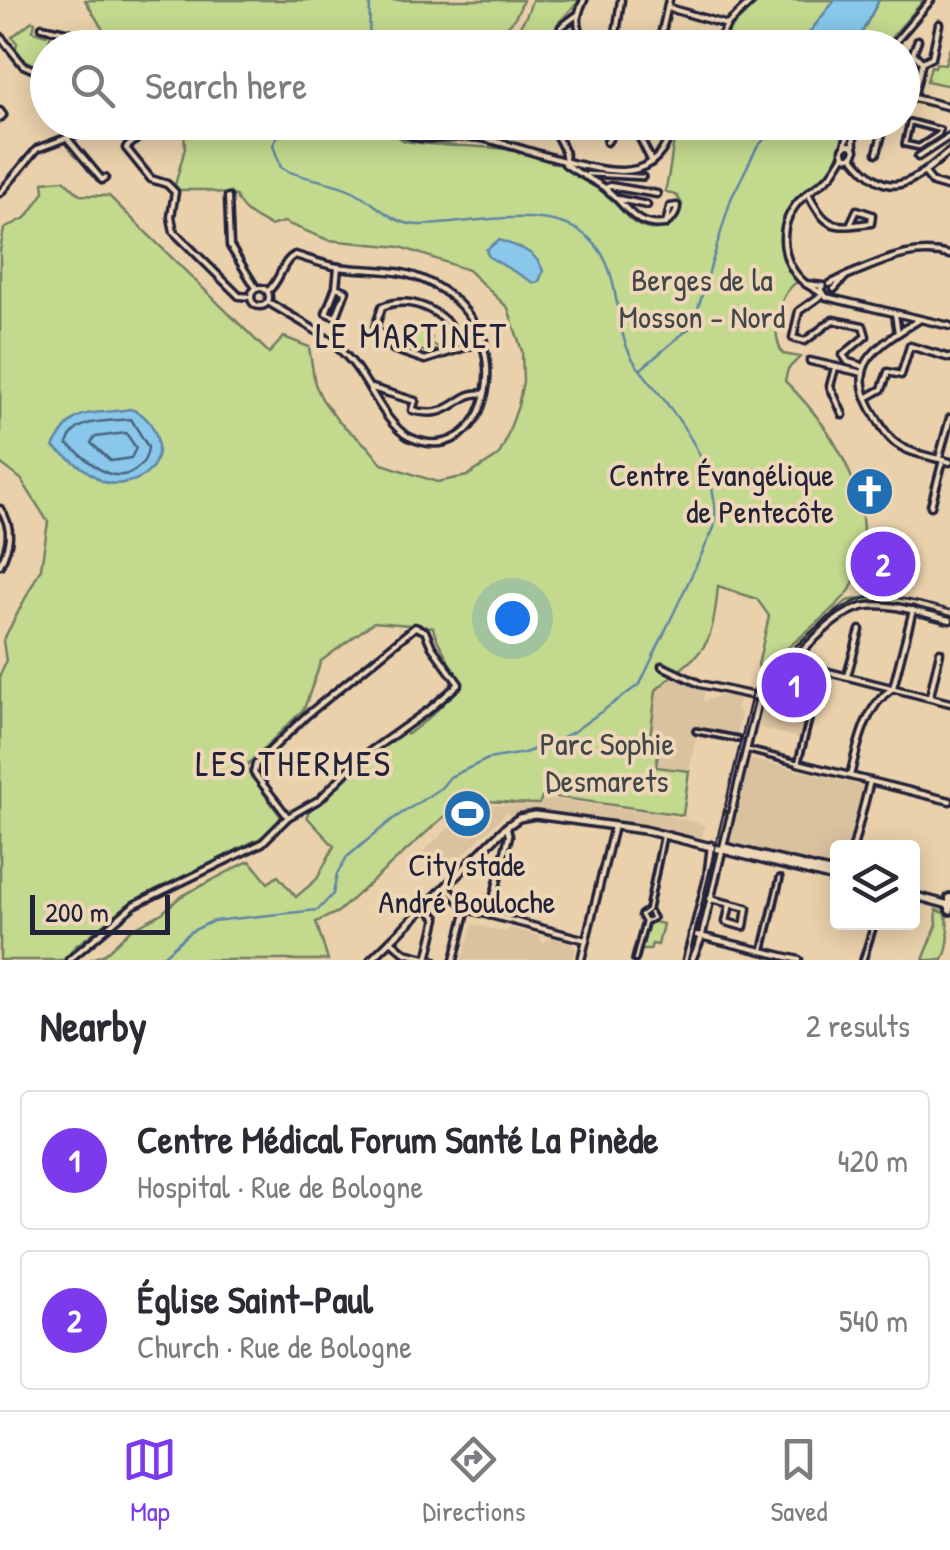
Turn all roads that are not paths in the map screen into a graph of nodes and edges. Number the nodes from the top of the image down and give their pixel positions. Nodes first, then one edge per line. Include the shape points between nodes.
1 (584, 0) edge
2 (620, 0) edge
3 (668, 0) edge
4 (753, 0) edge
5 (931, 0) edge
6 (667, 7) junction
7 (577, 16) junction
8 (940, 24) dead end
9 (727, 25) junction
10 (42, 26) dead end
11 (58, 30) edge
12 (560, 30) edge
13 (579, 30) edge
14 (615, 30) edge
15 (661, 30) edge
16 (724, 30) edge
17 (905, 30) edge
18 (0, 36) edge
19 (922, 62) joint
20 (30, 68) edge
21 (920, 69) edge
22 (920, 100) edge
23 (950, 107) edge
24 (920, 125) edge
25 (950, 136) edge
26 (61, 140) edge
27 (69, 140) edge
28 (135, 140) edge
29 (494, 140) edge
30 (560, 140) edge
31 (642, 140) edge
32 (668, 140) edge
33 (848, 140) edge
34 (853, 140) edge
35 (880, 140) edge
36 (906, 140) edge
37 (846, 146) junction
38 (854, 148) junction
39 (877, 152) dead end
40 (950, 152) edge
41 (844, 155) junction
42 (852, 156) junction
43 (918, 157) dead end
44 (566, 159) junction
45 (652, 162) junction
46 (924, 172) junction
47 (106, 178) dead end
48 (586, 178) junction
49 (643, 178) dead end
50 (605, 188) junction
51 (950, 188) edge
52 (808, 193) junction
53 (0, 194) edge
54 (657, 194) dead end
55 (228, 198) dead end
56 (615, 198) junction
57 (647, 205) dead end
58 (666, 224) dead end
59 (850, 225) junction
60 (950, 255) edge
61 (338, 267) junction
62 (808, 286) junction
63 (336, 287) junction
64 (256, 288) junction
65 (830, 289) junction
66 (268, 291) junction
67 (822, 294) junction
68 (251, 297) junction
69 (813, 300) junction
70 (268, 302) junction
71 (895, 314) junction
72 (919, 320) junction
73 (950, 326) edge
74 (898, 333) junction
75 (484, 341) junction
76 (461, 346) junction
77 (950, 358) edge
78 (810, 361) dead end
79 (835, 367) junction
80 (864, 370) junction
81 (372, 388) junction
82 (486, 394) junction
83 (866, 398) junction
84 (844, 415) dead end
85 (950, 418) edge
86 (941, 459) junction
87 (950, 462) edge
88 (931, 506) dead end
89 (0, 509) edge
90 (0, 565) edge
91 (912, 610) junction
92 (950, 620) edge
93 (860, 630) dead end
94 (940, 652) dead end
95 (798, 661) junction
96 (662, 666) dead end
97 (826, 671) junction
98 (847, 676) junction
99 (892, 688) junction
100 (759, 697) junction
101 (929, 698) junction
102 (814, 703) joint
103 (950, 703) edge
104 (696, 731) dead end
105 (738, 739) dead end
106 (746, 750) junction
107 (798, 763) junction
108 (850, 776) junction
109 (870, 781) junction
110 (950, 801) edge
111 (288, 817) junction
112 (506, 826) junction
113 (614, 826) junction
114 (664, 834) junction
115 (854, 840) edge
116 (711, 845) junction
117 (722, 848) junction
118 (830, 875) edge
119 (780, 878) dead end
120 (446, 887) junction
121 (708, 899) junction
122 (920, 899) edge
123 (730, 904) junction
124 (950, 905) edge
125 (426, 906) junction
126 (467, 910) junction
127 (648, 910) junction
128 (489, 915) junction
129 (645, 922) junction
130 (872, 930) edge
131 (691, 934) junction
132 (702, 936) junction
133 (586, 940) junction
134 (390, 941) junction
135 (762, 951) junction
136 (405, 953) junction
137 (69, 960) edge
138 (372, 960) edge
139 (404, 960) edge
140 (429, 960) edge
141 (454, 960) edge
142 (581, 960) edge
143 (635, 960) edge
144 (689, 960) edge
145 (799, 960) edge
146 (863, 960) edge

1 - 7 street
2 - 14 street
3 - 6 street
4 - 9 street
5 - 17 street
6 - 9 street
6 - 15 street
7 - 12 street
7 - 13 street
8 - 19 street via 932,57
9 - 16 street
10 - 11 street
18 - 20 street
19 - 21 street
22 - 23 street
24 - 36 street via 939,134 920,147
25 - 43 street
26 - 53 street via 30,155
27 - 47 street
28 - 68 street via 126,148 152,179 175,192 174,232 239,296
29 - 44 street
30 - 44 street
31 - 45 street
32 - 45 street
33 - 37 street
34 - 38 street
35 - 39 street
37 - 38 street
37 - 41 street
38 - 42 street
40 - 46 street
41 - 42 street
41 - 52 street
42 - 46 street via 880,184 901,185
44 - 45 street via 622,172
44 - 48 street
46 - 51 street
48 - 49 street via 588,172
48 - 50 street
50 - 54 street
50 - 56 street
52 - 59 street via 824,221
52 - 62 street via 791,212 784,242 788,262
55 - 64 street via 230,246
56 - 57 street
56 - 58 street via 639,222
59 - 59 street via 856,210 871,214 871,223
60 - 65 street via 899,254
61 - 63 street
61 - 66 street via 292,256
61 - 75 street via 391,270 438,286 467,310
62 - 65 street
62 - 67 street
62 - 69 street
63 - 63 street via 326,313 336,317 346,291
64 - 66 street
64 - 68 street
65 - 67 street
65 - 71 street via 848,303
66 - 70 street
67 - 69 street
68 - 70 street via 256,305
69 - 80 street via 798,312 795,340 805,341 833,320 863,326 866,336 843,356
70 - 81 street via 332,342
71 - 72 street
71 - 74 street
72 - 73 street
72 - 74 street
74 - 80 street via 873,351
75 - 76 street
75 - 82 street
76 - 76 street via 438,358 389,346 375,328 382,307 394,302 439,314
77 - 83 street via 910,346 901,376 888,372 882,389
78 - 79 street
79 - 80 street
79 - 84 street via 830,386
80 - 83 street
81 - 82 street via 415,400 412,410 428,415 476,392
81 - 82 street via 396,427 426,441 462,432
83 - 86 street via 899,446
85 - 86 street
86 - 87 street
86 - 88 street
89 - 90 street via 10,544
91 - 92 street
91 - 95 street via 856,606 803,649
91 - 99 street
93 - 98 street
94 - 101 street
95 - 97 street
95 - 100 street
96 - 100 street via 700,684
97 - 98 street
97 - 102 street
98 - 99 street
99 - 101 street
99 - 108 street via 862,730
100 - 106 street
101 - 103 street
102 - 107 street
104 - 105 street
106 - 107 street
106 - 117 street
107 - 108 street
108 - 109 street
109 - 110 street
109 - 115 street
111 - 111 street via 320,800 358,760 459,684 425,631 404,636 256,764 254,773
111 - 137 street via 262,843 134,905
112 - 113 street via 534,815
112 - 120 street
112 - 128 street
113 - 114 street
113 - 133 street
114 - 116 street
114 - 127 street
116 - 117 street
116 - 131 street
117 - 118 street
117 - 121 street
119 - 135 street
120 - 125 street
120 - 126 street
121 - 123 street
121 - 132 street
122 - 124 street
123 - 123 street via 748,909 744,927 726,922
125 - 134 street
125 - 140 street via 437,918
126 - 128 street
126 - 141 street
127 - 129 street via 641,914
127 - 129 street via 652,918
128 - 133 street
129 - 143 street
130 - 146 street
131 - 132 street
131 - 144 street
132 - 135 street
132 - 144 street
133 - 142 street
134 - 136 street
134 - 138 street
135 - 145 street
136 - 139 street
136 - 140 street

